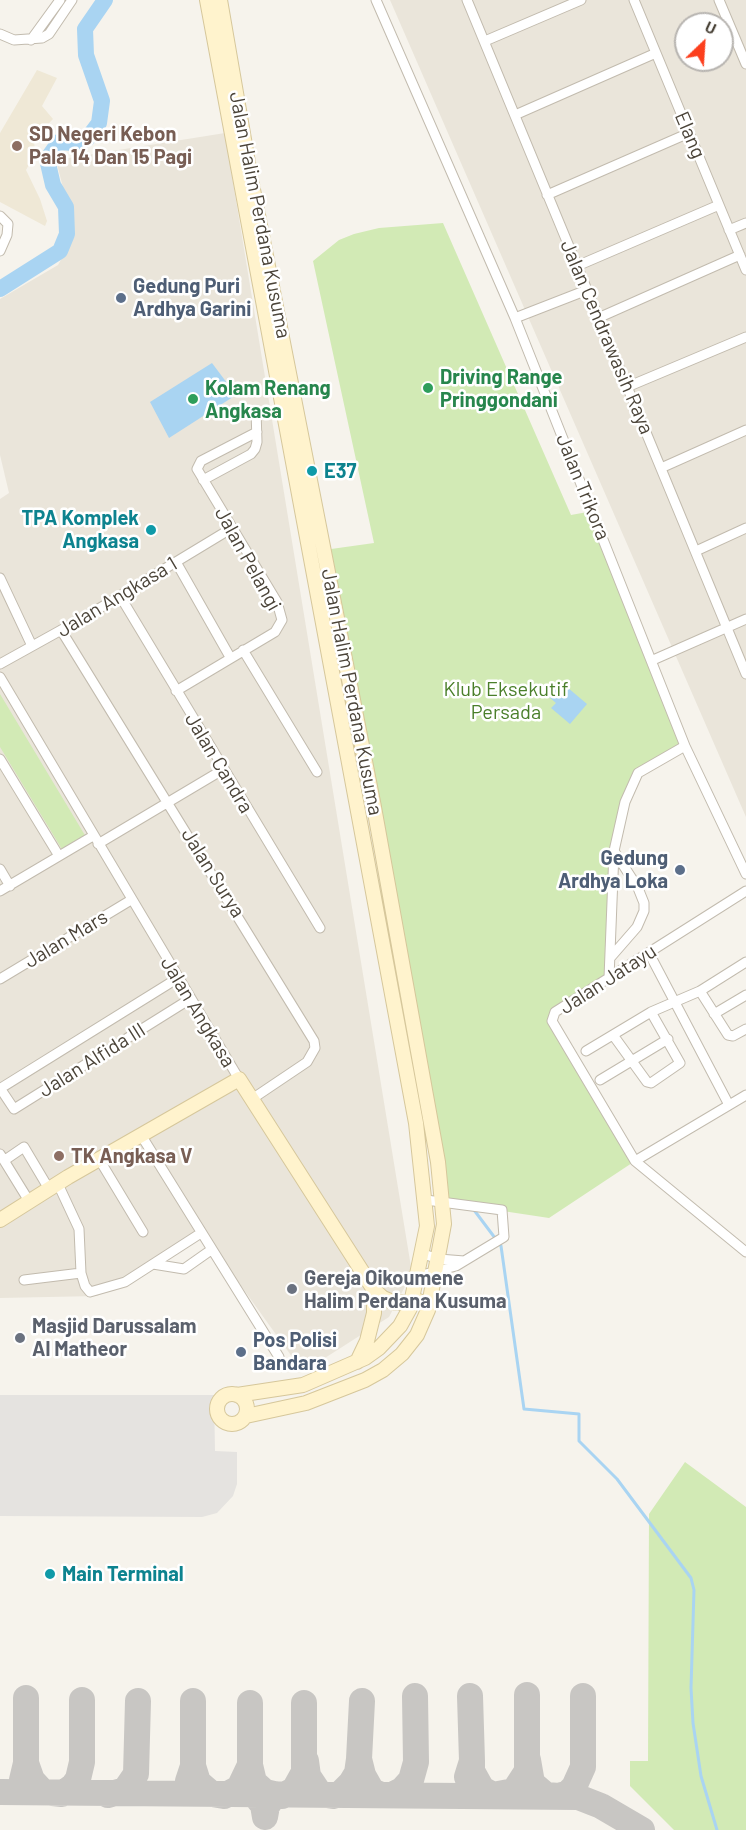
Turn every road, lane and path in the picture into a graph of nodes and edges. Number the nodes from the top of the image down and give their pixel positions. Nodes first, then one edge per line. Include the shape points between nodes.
1 (60, 0) edge
2 (72, 0) edge
3 (207, 0) edge
4 (220, 0) edge
5 (376, 0) edge
6 (467, 0) edge
7 (581, 0) edge
8 (634, 0) edge
9 (719, 0) edge
10 (0, 34) edge
11 (31, 40) junction
12 (485, 41) junction
13 (656, 53) junction
14 (746, 64) edge
15 (516, 115) junction
16 (689, 133) junction
17 (547, 195) junction
18 (719, 205) junction
19 (0, 216) edge
20 (746, 223) edge
21 (729, 230) junction
22 (0, 251) edge
23 (740, 255) junction
24 (577, 267) junction
25 (746, 270) edge
26 (587, 290) junction
27 (515, 318) junction
28 (598, 318) junction
29 (746, 337) edge
30 (627, 387) junction
31 (256, 410) dead end
32 (746, 430) edge
33 (257, 432) junction
34 (221, 450) junction
35 (228, 466) junction
36 (662, 468) junction
37 (203, 480) junction
38 (232, 528) junction
39 (746, 528) edge
40 (696, 551) junction
41 (176, 562) junction
42 (0, 578) edge
43 (120, 596) junction
44 (746, 619) edge
45 (729, 627) junction
46 (61, 630) junction
47 (32, 646) junction
48 (243, 650) junction
49 (230, 657) junction
50 (653, 660) junction
51 (0, 664) edge
52 (746, 674) edge
53 (0, 677) edge
54 (176, 691) junction
55 (685, 746) junction
56 (0, 759) edge
57 (224, 769) junction
58 (317, 772) dead end
59 (169, 801) junction
60 (96, 840) junction
61 (615, 851) junction
62 (59, 856) junction
63 (0, 869) edge
64 (746, 874) edge
65 (10, 885) junction
66 (0, 891) edge
67 (746, 891) edge
68 (131, 900) junction
69 (320, 928) dead end
70 (649, 953) junction
71 (610, 958) junction
72 (746, 962) edge
73 (178, 978) junction
74 (609, 978) junction
75 (0, 979) edge
76 (700, 991) junction
77 (746, 995) edge
78 (190, 999) junction
79 (674, 1000) junction
80 (651, 1012) junction
81 (714, 1014) junction
82 (746, 1029) edge
83 (613, 1035) junction
84 (668, 1039) junction
85 (586, 1051) dead end
86 (631, 1060) junction
87 (239, 1079) junction
88 (600, 1080) dead end
89 (0, 1088) edge
90 (746, 1095) edge
91 (252, 1099) junction
92 (729, 1105) junction
93 (141, 1135) junction
94 (2, 1157) edge
95 (99, 1160) junction
96 (634, 1161) junction
97 (54, 1186) junction
98 (426, 1200) junction
99 (29, 1201) junction
100 (443, 1202) junction
101 (0, 1220) edge
102 (143, 1232) dead end
103 (201, 1233) junction
104 (211, 1250) junction
105 (746, 1252) edge
106 (423, 1254) junction
107 (439, 1259) junction
108 (464, 1261) junction
109 (153, 1264) junction
110 (81, 1273) junction
111 (436, 1273) junction
112 (418, 1276) junction
113 (24, 1280) dead end
114 (374, 1290) junction
115 (430, 1300) junction
116 (412, 1302) junction
117 (279, 1357) dead end
118 (357, 1362) junction
119 (237, 1395) junction
120 (246, 1416) junction

1 - 11 street
2 - 11 street via 49,34
3 - 98 street, Jalan Halim Perdana Kusuma via 416,1123
4 - 100 street, Jalan Halim Perdana Kusuma via 250,174 348,667
5 - 27 street, Jalan Trikora
6 - 12 street, Jalan Cendrawasih Raya
7 - 12 street
8 - 13 street, Elang
9 - 14 street
10 - 11 street via 14,40
12 - 15 street, Jalan Cendrawasih Raya
13 - 15 street
13 - 16 street, Elang
15 - 17 street, Jalan Cendrawasih Raya
16 - 17 street
16 - 18 street, Elang
17 - 24 street, Jalan Cendrawasih Raya
18 - 21 street, Elang
18 - 24 street
19 - 22 street via 8,224
20 - 21 street
21 - 23 street, Elang
23 - 25 street, Elang
23 - 28 street
24 - 26 street, Jalan Cendrawasih Raya
26 - 27 street
26 - 28 street, Jalan Cendrawasih Raya
27 - 50 street, Jalan Trikora
28 - 30 street, Jalan Cendrawasih Raya
29 - 30 street
30 - 36 street, Jalan Cendrawasih Raya
31 - 33 street
32 - 36 street
33 - 34 street
33 - 35 street via 251,454
34 - 35 street
34 - 37 street via 198,463 197,472
35 - 37 street
36 - 40 street, Jalan Cendrawasih Raya
37 - 38 street, Jalan Pelangi
38 - 41 street, Jalan Angkasa 1
38 - 48 street, Jalan Pelangi via 272,593 282,620 275,632
39 - 40 street
40 - 45 street, Jalan Cendrawasih Raya
41 - 43 street, Jalan Angkasa 1
41 - 49 street
42 - 47 street
43 - 46 street, Jalan Angkasa 1
43 - 54 street, Jalan Candra
44 - 45 street
45 - 50 street
45 - 52 street, Jalan Cendrawasih Raya
46 - 47 street, Jalan Angkasa 1
46 - 59 street, Jalan Surya
47 - 51 street, Jalan Angkasa 1
48 - 49 street, Jalan Pelangi
48 - 58 street
49 - 54 street, Jalan Pelangi
50 - 55 street, Jalan Trikora
53 - 60 street, Jalan Angkasa
54 - 57 street, Jalan Candra
55 - 61 street via 638,773 625,802
55 - 64 street, Jalan Trikora
56 - 62 street
57 - 59 street
57 - 69 street, Jalan Candra
59 - 60 street
59 - 91 street, Jalan Surya via 314,1041 315,1048 307,1062
60 - 62 street
60 - 68 street, Jalan Angkasa
61 - 71 street
61 - 71 street via 638,888 644,911 638,927
62 - 65 street
63 - 65 street
65 - 66 street
67 - 70 street, Jalan Jatayu
68 - 73 street, Jalan Angkasa
68 - 75 street, Jalan Mars
70 - 74 street, Jalan Jatayu
70 - 79 street
71 - 74 street
72 - 76 street
73 - 78 street, Jalan Angkasa
73 - 89 street
74 - 96 street, Jalan Jatayu via 555,1012 552,1023
76 - 79 street
76 - 81 street
77 - 81 street
78 - 87 street, Jalan Angkasa
78 - 89 street, Jalan Alfida III via 14,1109
79 - 80 street
79 - 92 street
80 - 83 street
80 - 84 street
81 - 82 street via 730,1036
83 - 85 street
83 - 86 street
84 - 86 street
84 - 86 street via 680,1065 651,1083
86 - 88 street
87 - 91 street, Jalan Angkasa
87 - 93 street
90 - 92 street
91 - 114 street, Jalan Angkasa
92 - 96 street
93 - 95 street
93 - 103 street
94 - 97 street via 24,1147
94 - 99 street
95 - 97 street
95 - 102 street
96 - 105 street
97 - 99 street
97 - 110 street via 79,1229
98 - 100 street
98 - 106 street, Jalan Halim Perdana Kusuma
99 - 101 street
100 - 107 street, Jalan Halim Perdana Kusuma
100 - 108 street via 502,1210 499,1240
103 - 104 street
103 - 109 street
104 - 109 street via 184,1269
104 - 117 street
106 - 107 street
106 - 112 street, Jalan Halim Perdana Kusuma
107 - 108 street
107 - 111 street, Jalan Halim Perdana Kusuma
108 - 111 street
109 - 110 street via 125,1282 95,1293 85,1286
110 - 113 street
111 - 112 street
111 - 115 street, Jalan Halim Perdana Kusuma
112 - 116 street, Jalan Halim Perdana Kusuma
114 - 116 street via 388,1300
114 - 118 street via 374,1313
115 - 116 street
115 - 120 street, Jalan Halim Perdana Kusuma via 417,1335 383,1370 306,1403
116 - 118 street, Jalan Halim Perdana Kusuma via 393,1334
118 - 119 street, Jalan Halim Perdana Kusuma via 303,1385
119 - 120 street via 246,1403
119 - 120 street via 221,1400 218,1414 231,1424

